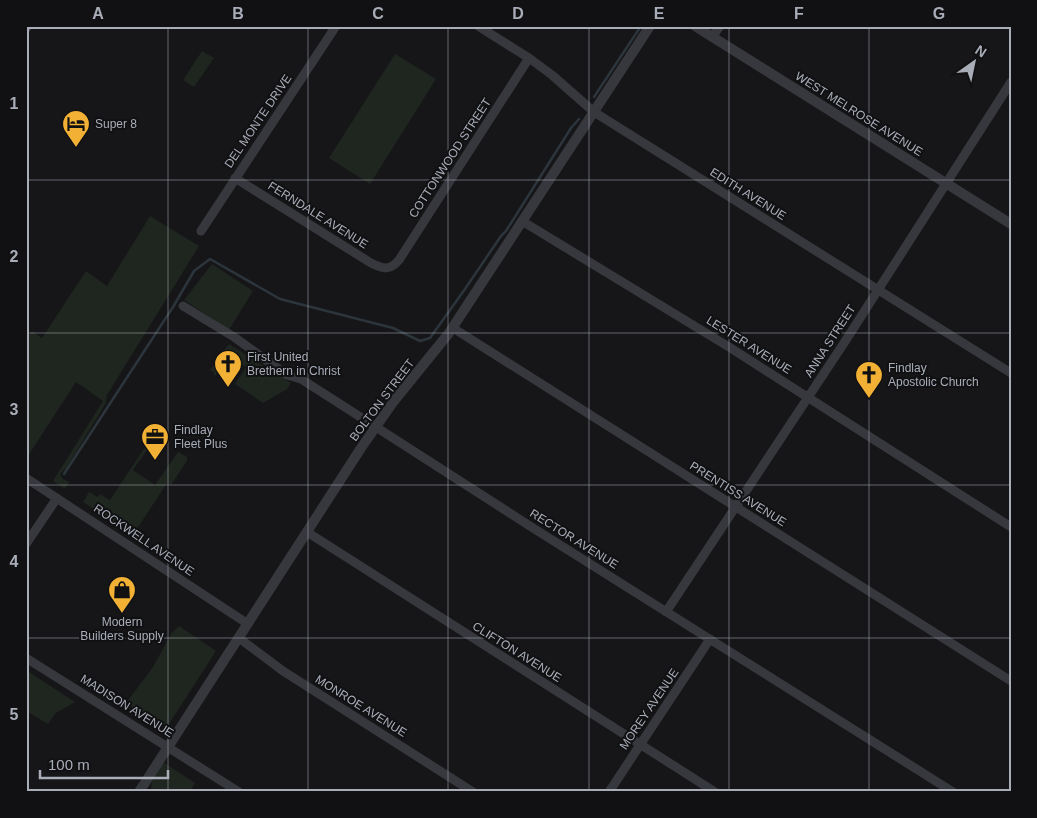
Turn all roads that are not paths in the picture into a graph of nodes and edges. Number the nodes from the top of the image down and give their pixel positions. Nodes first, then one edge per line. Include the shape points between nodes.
1 (336, 26) edge
2 (478, 26) edge
3 (650, 26) edge
4 (695, 26) edge
5 (720, 26) edge
6 (712, 37) junction
7 (529, 58) junction
8 (1011, 82) edge
9 (1007, 96) edge
10 (594, 112) junction
11 (235, 178) junction
12 (946, 183) junction
13 (522, 221) junction
14 (1011, 224) edge
15 (201, 231) dead end
16 (390, 268) joint
17 (878, 290) junction
18 (183, 306) dead end
19 (453, 328) junction
20 (1011, 373) edge
21 (808, 397) junction
22 (376, 426) junction
23 (26, 478) edge
24 (57, 498) junction
25 (735, 506) junction
26 (1011, 526) edge
27 (307, 532) junction
28 (26, 544) edge
29 (666, 612) junction
30 (248, 624) junction
31 (239, 638) junction
32 (710, 639) junction
33 (26, 658) edge
34 (1011, 681) edge
35 (640, 744) junction
36 (168, 746) junction
37 (139, 792) edge
38 (239, 792) edge
39 (473, 792) edge
40 (609, 792) edge
41 (714, 792) edge
42 (953, 792) edge

1 - 11 street, DEL MONTE DRIVE
2 - 7 street, EDITH AVENUE
3 - 10 street, BOLTON STREET
4 - 6 street, WEST MELROSE AVENUE
5 - 6 street
6 - 12 street, WEST MELROSE AVENUE
7 - 10 street, EDITH AVENUE
7 - 16 street, COTTONWOOD STREET via 399,260
8 - 9 street, ANNA STREET
9 - 12 street, ANNA STREET
10 - 13 street, BOLTON STREET
10 - 17 street, EDITH AVENUE
11 - 15 street, DEL MONTE DRIVE
11 - 16 street, FERNDALE AVENUE via 371,263
12 - 14 street, WEST MELROSE AVENUE
12 - 17 street, ANNA STREET
13 - 19 street, BOLTON STREET
13 - 21 street, LESTER AVENUE
17 - 20 street, EDITH AVENUE
17 - 21 street, ANNA STREET
18 - 22 street, RECTOR AVENUE via 287,375 301,380
19 - 22 street, BOLTON STREET
19 - 25 street, PRENTISS AVENUE
21 - 25 street, ANNA STREET
21 - 26 street, LESTER AVENUE
22 - 27 street, BOLTON STREET
22 - 29 street, RECTOR AVENUE
23 - 24 street, ROCKWELL AVENUE
24 - 28 street
24 - 30 street, ROCKWELL AVENUE
25 - 29 street, ANNA STREET
25 - 34 street, PRENTISS AVENUE
27 - 30 street, BOLTON STREET
27 - 35 street, CLIFTON AVENUE
29 - 32 street, RECTOR AVENUE
30 - 31 street, BOLTON STREET
31 - 36 street, BOLTON STREET
31 - 39 street, MONROE AVENUE via 287,674
32 - 35 street, MOREY AVENUE
32 - 42 street, RECTOR AVENUE
33 - 36 street, MADISON AVENUE
35 - 40 street, MOREY AVENUE
35 - 41 street, CLIFTON AVENUE
36 - 37 street, BOLTON STREET
36 - 38 street, MADISON AVENUE

